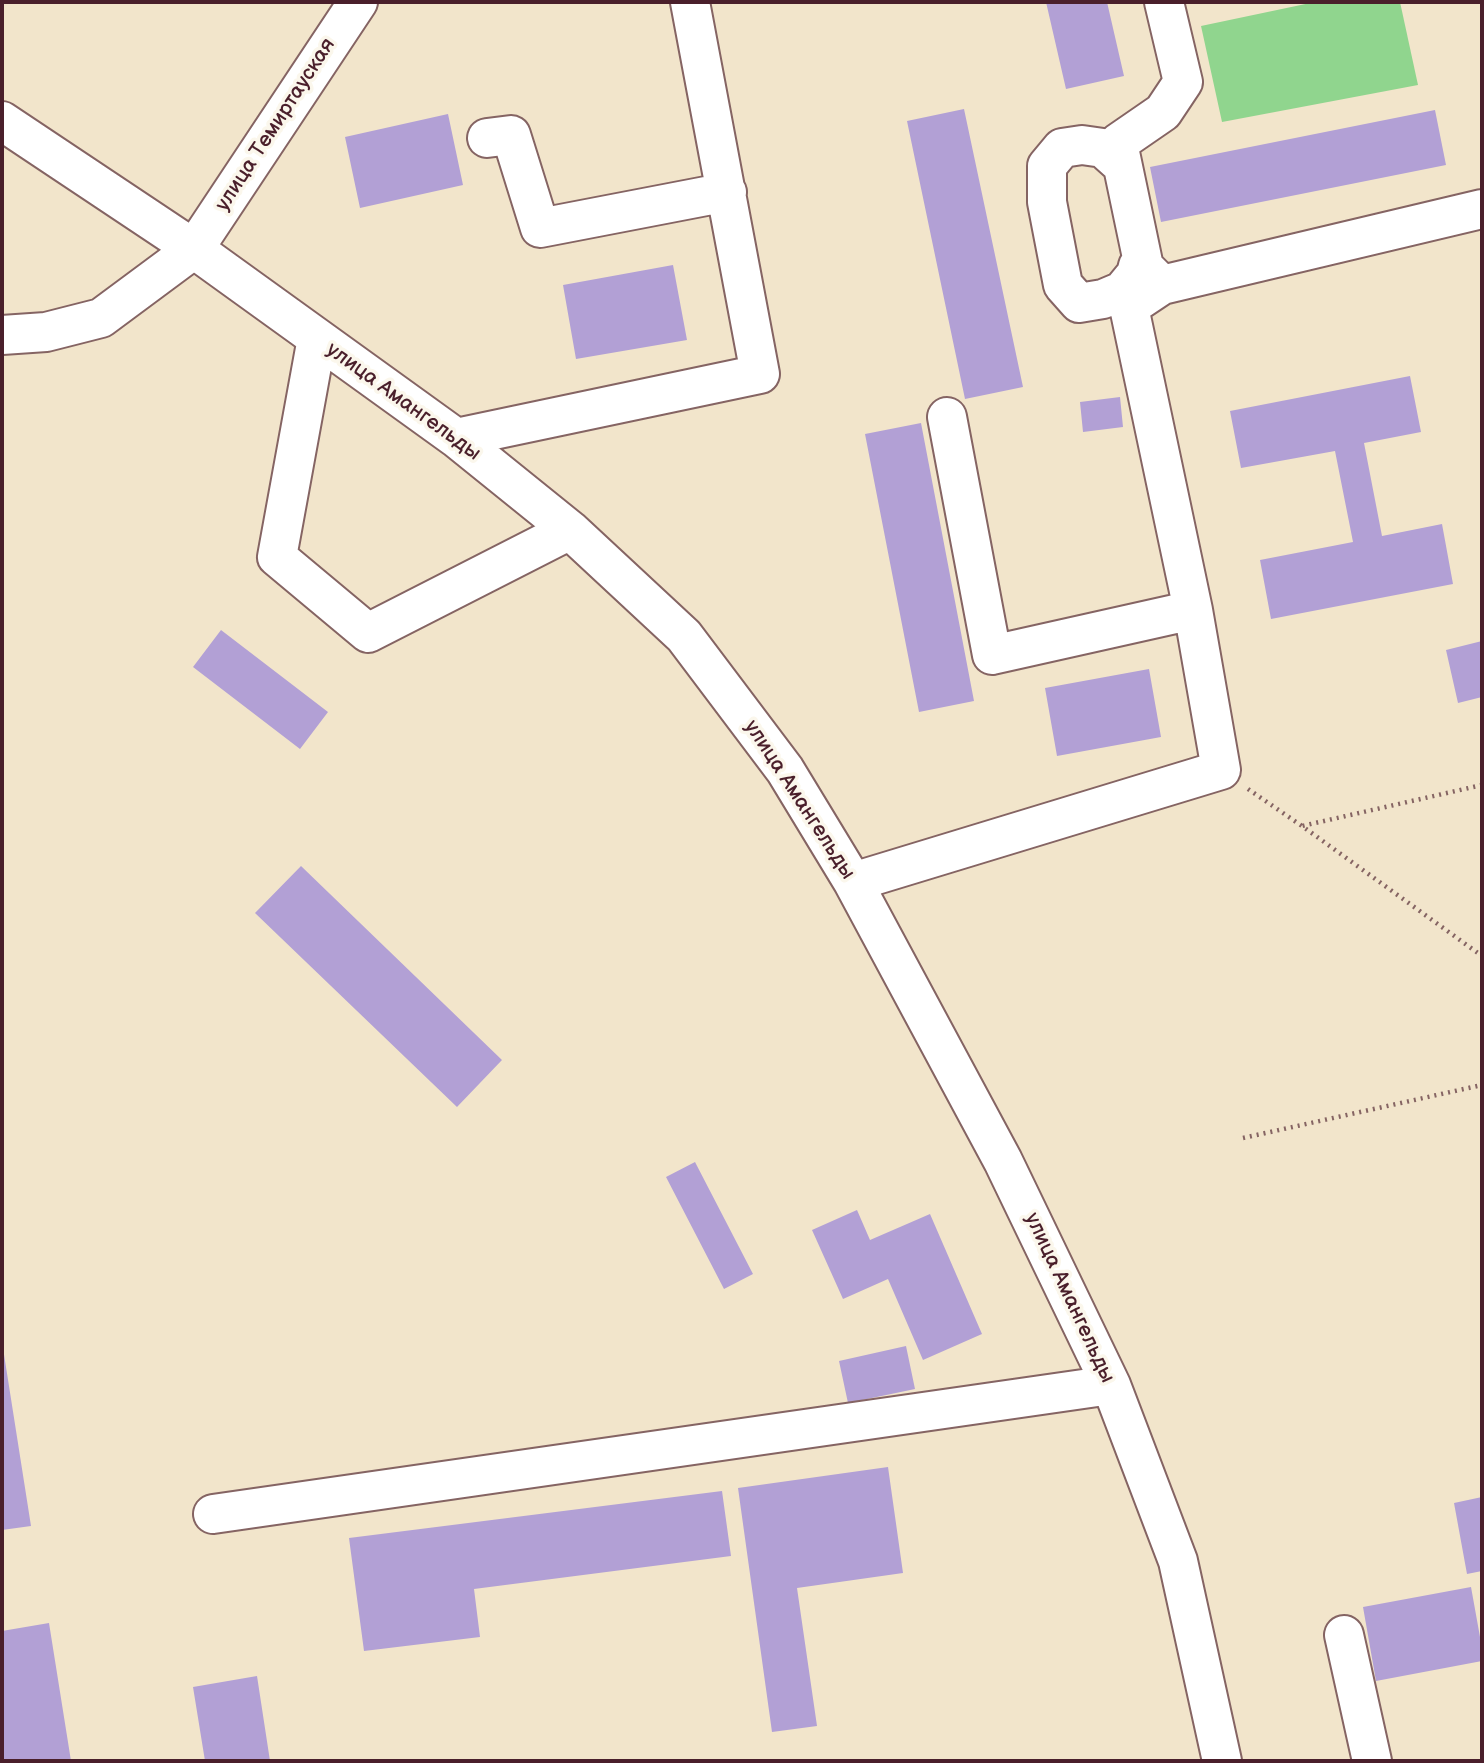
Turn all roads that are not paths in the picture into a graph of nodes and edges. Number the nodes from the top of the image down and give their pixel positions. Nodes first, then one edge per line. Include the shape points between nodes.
1 (358, 2) edge
2 (690, 2) edge
3 (1164, 2) edge
4 (2, 121) edge
5 (487, 138) dead end
6 (1122, 166) junction
7 (727, 192) junction
8 (1482, 209) edge
9 (194, 249) junction
10 (1141, 253) junction
11 (1162, 285) junction
12 (2, 335) edge
13 (317, 338) junction
14 (947, 417) dead end
15 (456, 438) junction
16 (570, 530) junction
17 (1193, 610) junction
18 (853, 882) junction
19 (1111, 1385) junction
20 (213, 1514) dead end
21 (1344, 1635) dead end
22 (1222, 1761) edge
23 (1372, 1761) edge

1 - 9 street, улица Темиртауская
2 - 7 street
3 - 6 street via 1183,82 1163,112 1118,144
4 - 9 street, улица Амангельды
5 - 7 street via 511,135 540,228
6 - 10 street
6 - 10 street via 1103,148 1082,145 1062,148 1047,166 1047,202 1063,285 1079,303 1103,299 1122,291 1136,274
7 - 15 street via 760,374
8 - 11 street
9 - 12 street, улица Темиртауская via 101,318 46,332
9 - 13 street, улица Амангельды
10 - 11 street via 1144,267
11 - 17 street via 1129,307
13 - 15 street, улица Амангельды
13 - 16 street via 277,557 368,633
14 - 17 street via 992,655
15 - 16 street, улица Амангельды
16 - 18 street, улица Амангельды via 684,636 785,770
17 - 18 street via 1221,769
18 - 19 street, улица Амангельды via 1003,1161
19 - 20 street
19 - 22 street, улица Амангельды via 1178,1561
21 - 23 street

